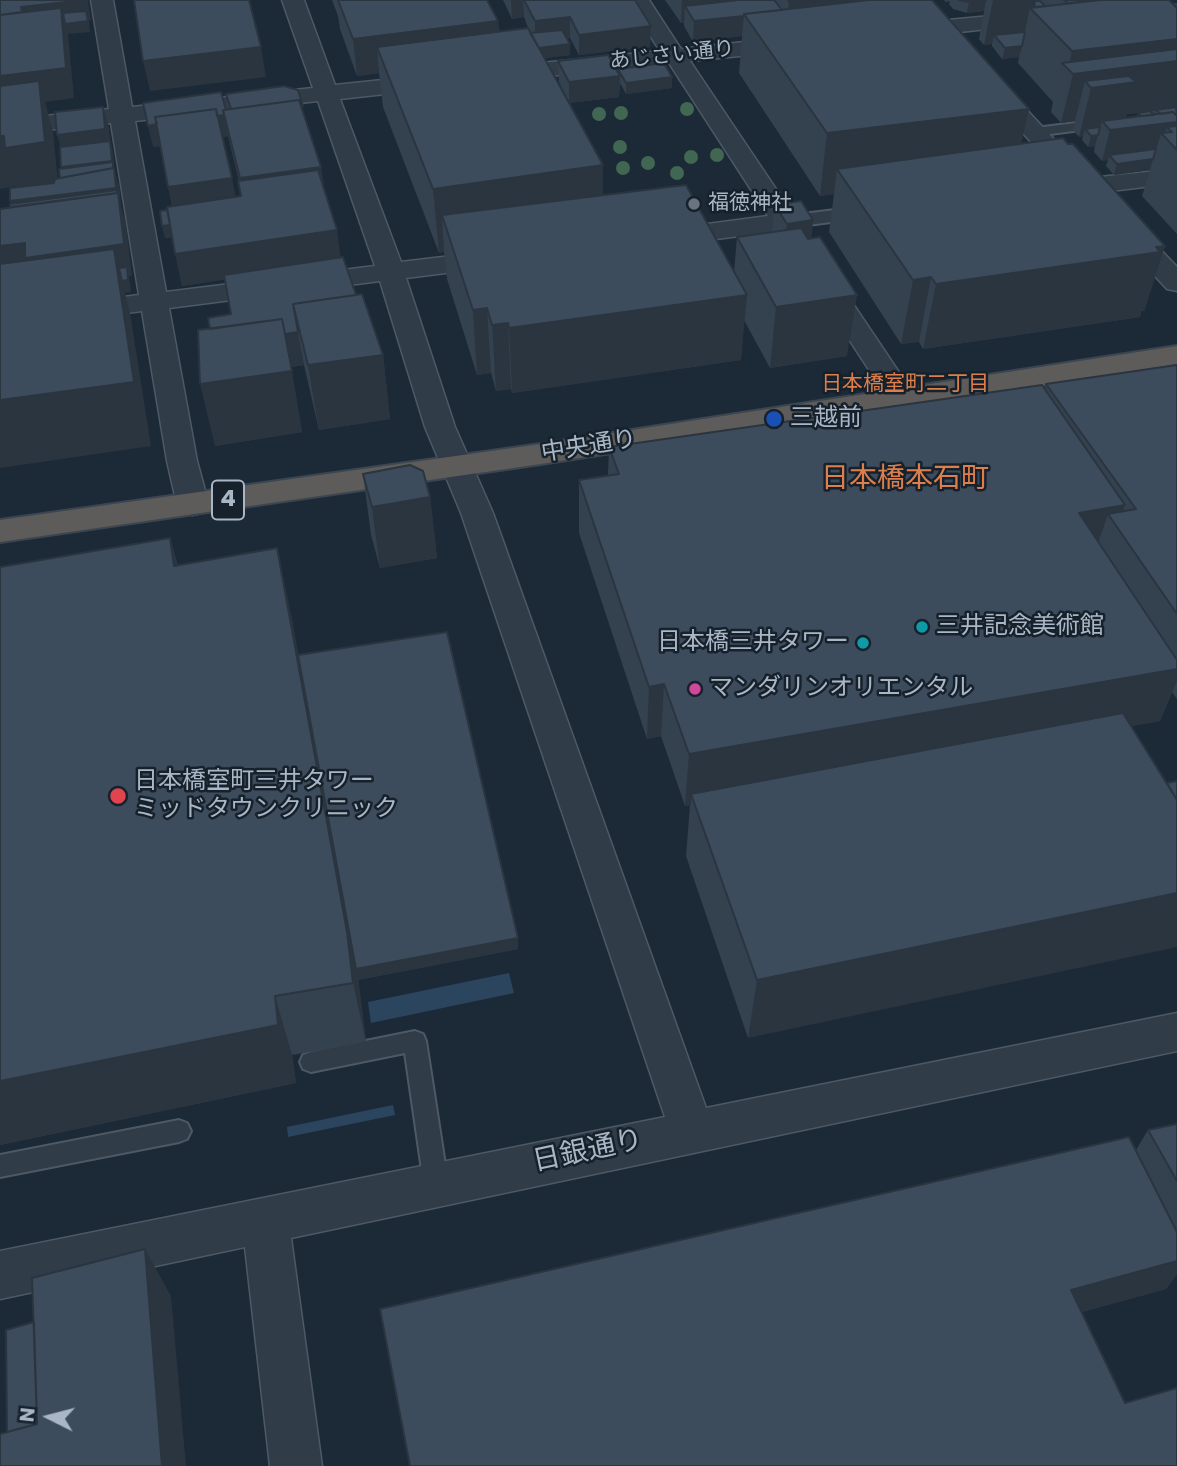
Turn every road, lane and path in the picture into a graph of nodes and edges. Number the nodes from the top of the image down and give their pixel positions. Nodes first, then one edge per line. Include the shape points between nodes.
1 (102, 0) edge
2 (293, 0) edge
3 (638, 0) edge
4 (919, 9) edge
5 (1054, 16) edge
6 (937, 28) junction
7 (883, 33) edge
8 (814, 41) edge
9 (954, 47) edge
10 (512, 54) edge
11 (675, 56) junction
12 (972, 66) edge
13 (529, 72) junction
14 (477, 77) edge
15 (452, 80) edge
16 (546, 89) edge
17 (326, 93) junction
18 (121, 115) junction
19 (1112, 122) edge
20 (0, 128) edge
21 (1035, 132) junction
22 (1177, 176) edge
23 (1086, 186) junction
24 (1058, 189) edge
25 (881, 211) edge
26 (786, 222) junction
27 (631, 242) edge
28 (513, 257) edge
29 (391, 272) junction
30 (1177, 283) edge
31 (154, 302) junction
32 (0, 321) edge
33 (1177, 355) edge
34 (902, 399) junction
35 (457, 466) junction
36 (193, 505) junction
37 (0, 531) edge
38 (1177, 1032) edge
39 (311, 1062) dead end
40 (178, 1131) dead end
41 (692, 1131) junction
42 (0, 1166) edge
43 (436, 1184) junction
44 (265, 1222) junction
45 (0, 1275) edge
46 (296, 1466) edge

1 - 18 street
2 - 17 street
3 - 11 street
4 - 6 street
5 - 6 street
6 - 7 street
6 - 9 street
8 - 11 street, あじさい通り
10 - 13 street via 517,65
11 - 13 street, あじさい通り
11 - 26 street
12 - 21 street
13 - 14 street, あじさい通り
13 - 16 street
15 - 17 street
17 - 18 street
17 - 29 street
18 - 20 street
18 - 31 street
19 - 21 lane
21 - 23 street
22 - 23 street
23 - 24 street
23 - 30 street
25 - 26 street
26 - 27 street
26 - 34 street
28 - 29 street
29 - 31 street
29 - 35 street via 440,427
31 - 32 street
31 - 36 street
33 - 34 highway, 中央通り / 4
34 - 35 highway, 中央通り / 4
35 - 36 highway, 中央通り / 4
35 - 41 street
36 - 37 highway, 中央通り / 4
38 - 41 street, 日銀通り
39 - 43 lane via 415,1041
40 - 42 lane
41 - 43 street, 日銀通り
43 - 44 street, 日銀通り
44 - 45 street, 日銀通り
44 - 46 street

